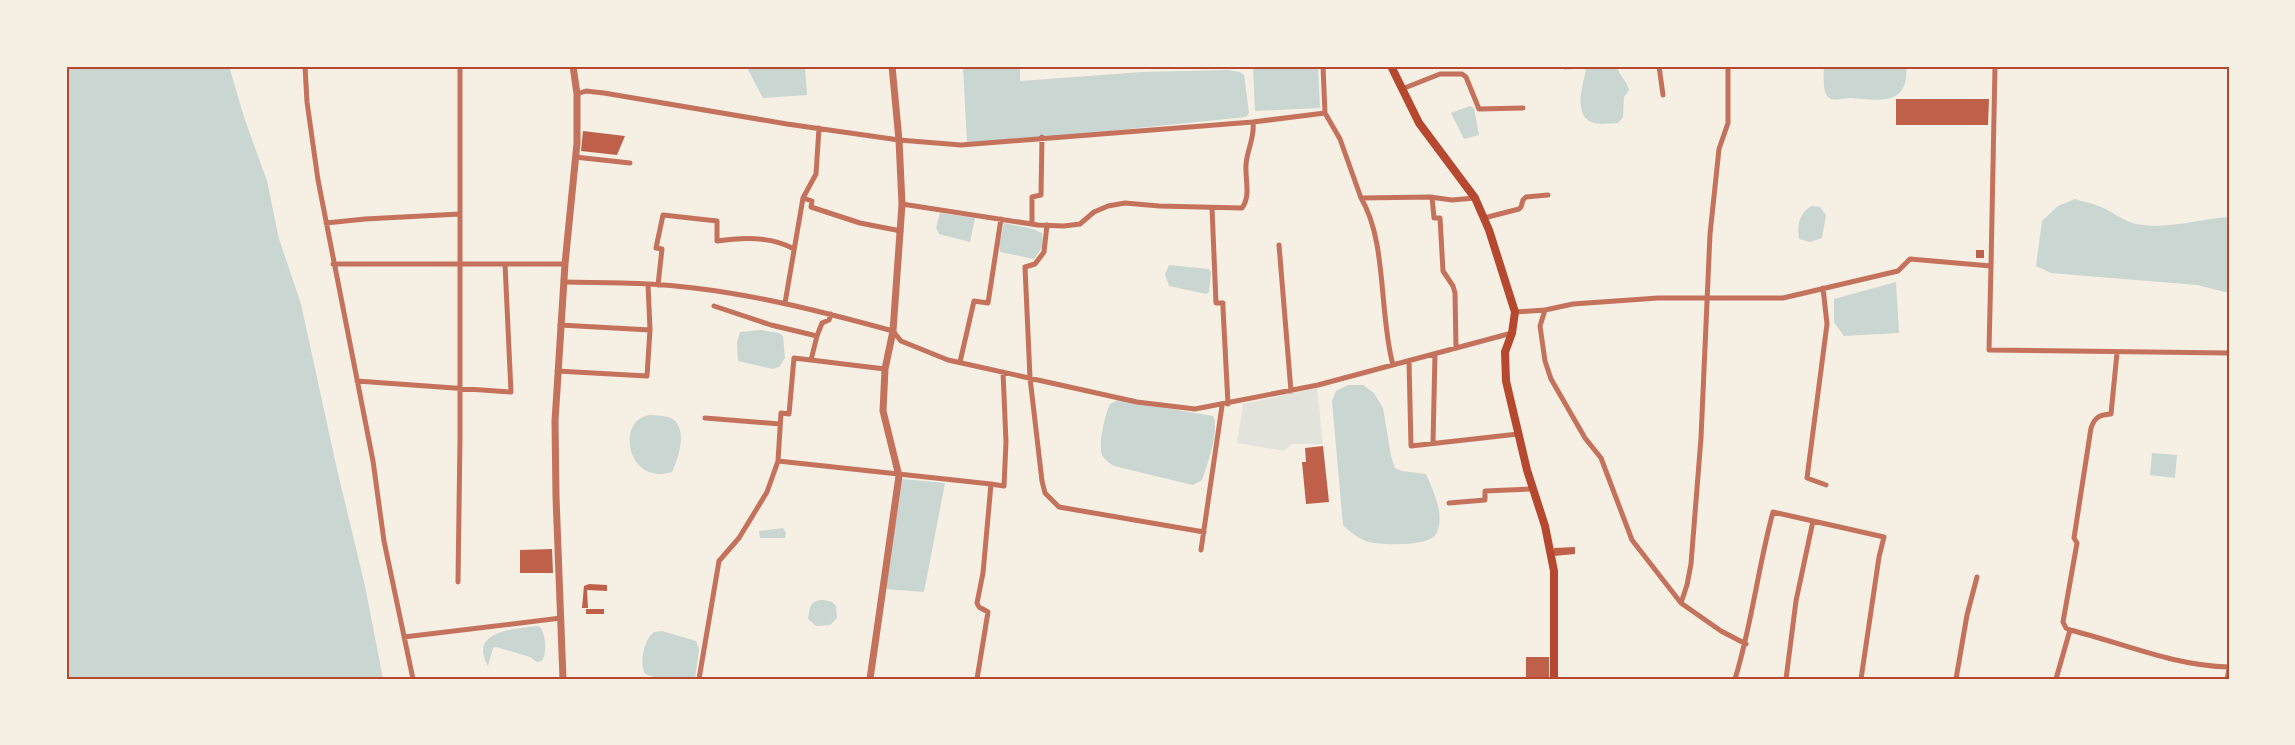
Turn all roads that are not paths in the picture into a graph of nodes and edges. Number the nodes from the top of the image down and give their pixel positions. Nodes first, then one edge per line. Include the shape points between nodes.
1 (304, 66) edge
2 (460, 66) edge
3 (573, 66) edge
4 (892, 66) edge
5 (1323, 66) edge
6 (1391, 66) edge
7 (1659, 66) edge
8 (1728, 66) edge
9 (1995, 66) edge
10 (1402, 89) junction
11 (577, 94) junction
12 (1663, 95) dead end
13 (1522, 108) dead end
14 (1325, 113) junction
15 (1253, 122) junction
16 (819, 128) junction
17 (1042, 137) junction
18 (899, 140) junction
19 (575, 157) junction
20 (630, 163) dead end
21 (1548, 195) dead end
22 (1432, 197) junction
23 (803, 198) junction
24 (1361, 198) junction
25 (1475, 198) junction
26 (902, 204) junction
27 (1212, 208) junction
28 (460, 214) junction
29 (1484, 218) junction
30 (1001, 219) junction
31 (326, 224) junction
32 (1032, 224) junction
33 (1047, 225) junction
34 (901, 232) junction
35 (1279, 245) dead end
36 (794, 249) junction
37 (333, 264) junction
38 (460, 264) junction
39 (504, 264) junction
40 (565, 264) junction
41 (1990, 266) junction
42 (564, 282) junction
43 (648, 284) junction
44 (658, 285) junction
45 (1823, 288) junction
46 (1708, 298) junction
47 (785, 303) junction
48 (714, 306) dead end
49 (1545, 310) junction
50 (1515, 312) junction
51 (831, 314) junction
52 (560, 326) junction
53 (650, 330) junction
54 (893, 331) junction
55 (1512, 333) junction
56 (817, 336) junction
57 (1456, 348) junction
58 (2117, 353) junction
59 (2229, 353) edge
60 (1435, 354) junction
61 (811, 360) junction
62 (1409, 361) junction
63 (960, 362) junction
64 (1393, 365) junction
65 (885, 369) junction
66 (557, 371) junction
67 (1004, 372) junction
68 (1030, 378) junction
69 (357, 381) junction
70 (460, 389) junction
71 (1290, 391) junction
72 (1228, 404) junction
73 (1222, 406) junction
74 (705, 418) dead end
75 (780, 424) junction
76 (1518, 434) junction
77 (1433, 443) junction
78 (778, 461) junction
79 (899, 476) junction
80 (991, 484) junction
81 (1826, 485) dead end
82 (1532, 489) junction
83 (1449, 503) dead end
84 (1812, 521) junction
85 (1204, 532) junction
86 (1201, 550) dead end
87 (1977, 577) dead end
88 (458, 582) dead end
89 (1681, 604) junction
90 (561, 618) junction
91 (2070, 630) junction
92 (404, 637) junction
93 (1746, 644) junction
94 (2229, 668) edge
95 (412, 679) edge
96 (563, 679) edge
97 (699, 679) edge
98 (870, 679) edge
99 (977, 679) edge
100 (1554, 679) edge
101 (1734, 679) edge
102 (1786, 679) edge
103 (1861, 679) edge
104 (1956, 679) edge
105 (2056, 679) edge
106 (2227, 679) edge

1 - 31 street via 306,102
2 - 28 street
3 - 11 street
4 - 18 street
5 - 14 street
6 - 10 main road
7 - 12 street
8 - 46 street via 1728,123 1718,149
9 - 41 street
10 - 13 street via 1440,74 1462,74 1479,109
10 - 25 main road via 1419,123
11 - 16 street via 586,91 604,93
11 - 19 street
14 - 15 street
14 - 24 street via 1340,140
15 - 17 street
15 - 27 street via 1254,139 1246,164 1246,203 1242,208
16 - 18 street
16 - 23 street via 816,174
17 - 18 street via 961,145
17 - 32 street via 1041,195 1032,197
18 - 26 street
19 - 20 street
19 - 40 street
21 - 29 street via 1524,198 1519,209
22 - 24 street
22 - 25 street via 1452,200
22 - 57 street via 1434,218 1440,218 1443,271 1455,293
23 - 34 street via 812,201 811,207
23 - 36 street
24 - 64 street via 1374,226 1383,314
25 - 29 main road
26 - 30 street
26 - 34 street
27 - 33 street via 1125,203 1094,212 1080,224
27 - 72 street via 1216,303 1223,303
28 - 31 street
28 - 38 street
29 - 50 main road
30 - 32 street
30 - 63 street via 988,302 974,301
31 - 37 street
32 - 33 street
33 - 68 street via 1044,252 1035,264 1025,267
34 - 54 street
35 - 71 street
36 - 44 street via 747,238 717,241 717,221 663,215 656,248 662,249
36 - 47 street
37 - 38 street
37 - 69 street
38 - 39 street
38 - 70 street
39 - 40 street
39 - 70 street via 511,392
40 - 42 street
41 - 45 street via 1910,259 1898,271
41 - 58 street via 1989,350
42 - 43 street
42 - 52 street
43 - 44 street
43 - 53 street
44 - 47 street
45 - 46 street via 1783,298
45 - 81 street via 1827,324 1807,478
46 - 49 street via 1573,304
46 - 89 street via 1691,564
47 - 51 street
48 - 56 street
49 - 50 street
49 - 89 street via 1540,326 1551,379 1600,458 1632,540
50 - 55 main road
51 - 54 street
51 - 56 street via 829,320 822,323
52 - 53 street
52 - 66 street
53 - 66 street via 646,376
54 - 63 street via 901,341
54 - 65 street
55 - 57 street
55 - 76 main road via 1505,352 1504,368
56 - 61 street
57 - 60 street
58 - 59 street
58 - 91 street via 2111,414 2099,415 2091,428 2074,538 2077,543 2063,622
60 - 62 street
60 - 77 street
61 - 65 street
61 - 75 street via 794,358 789,414 781,413
62 - 64 street
62 - 77 street via 1411,446
63 - 67 street
64 - 71 street
65 - 79 street via 883,411
66 - 90 street via 556,497
67 - 68 street
67 - 80 street via 1004,486
68 - 73 street via 1137,402 1195,409
68 - 85 street via 1042,481 1051,501 1059,507
69 - 70 street
69 - 92 street
70 - 88 street
71 - 72 street
72 - 73 street
73 - 85 street
74 - 75 street
75 - 78 street
76 - 77 street
76 - 82 main road
78 - 79 street
78 - 97 street via 767,492 739,538 719,561
79 - 80 street
79 - 98 street
80 - 99 street via 977,603 988,612
82 - 83 street via 1485,491 1485,500
82 - 100 main road via 1545,526 1554,571
84 - 93 street via 1773,512 1760,556
84 - 102 street via 1796,602
84 - 103 street via 1884,536
85 - 86 street
87 - 104 street
89 - 93 street
90 - 92 street
90 - 96 street
91 - 94 street via 2169,659
91 - 105 street
92 - 95 street
93 - 101 street
94 - 106 street

